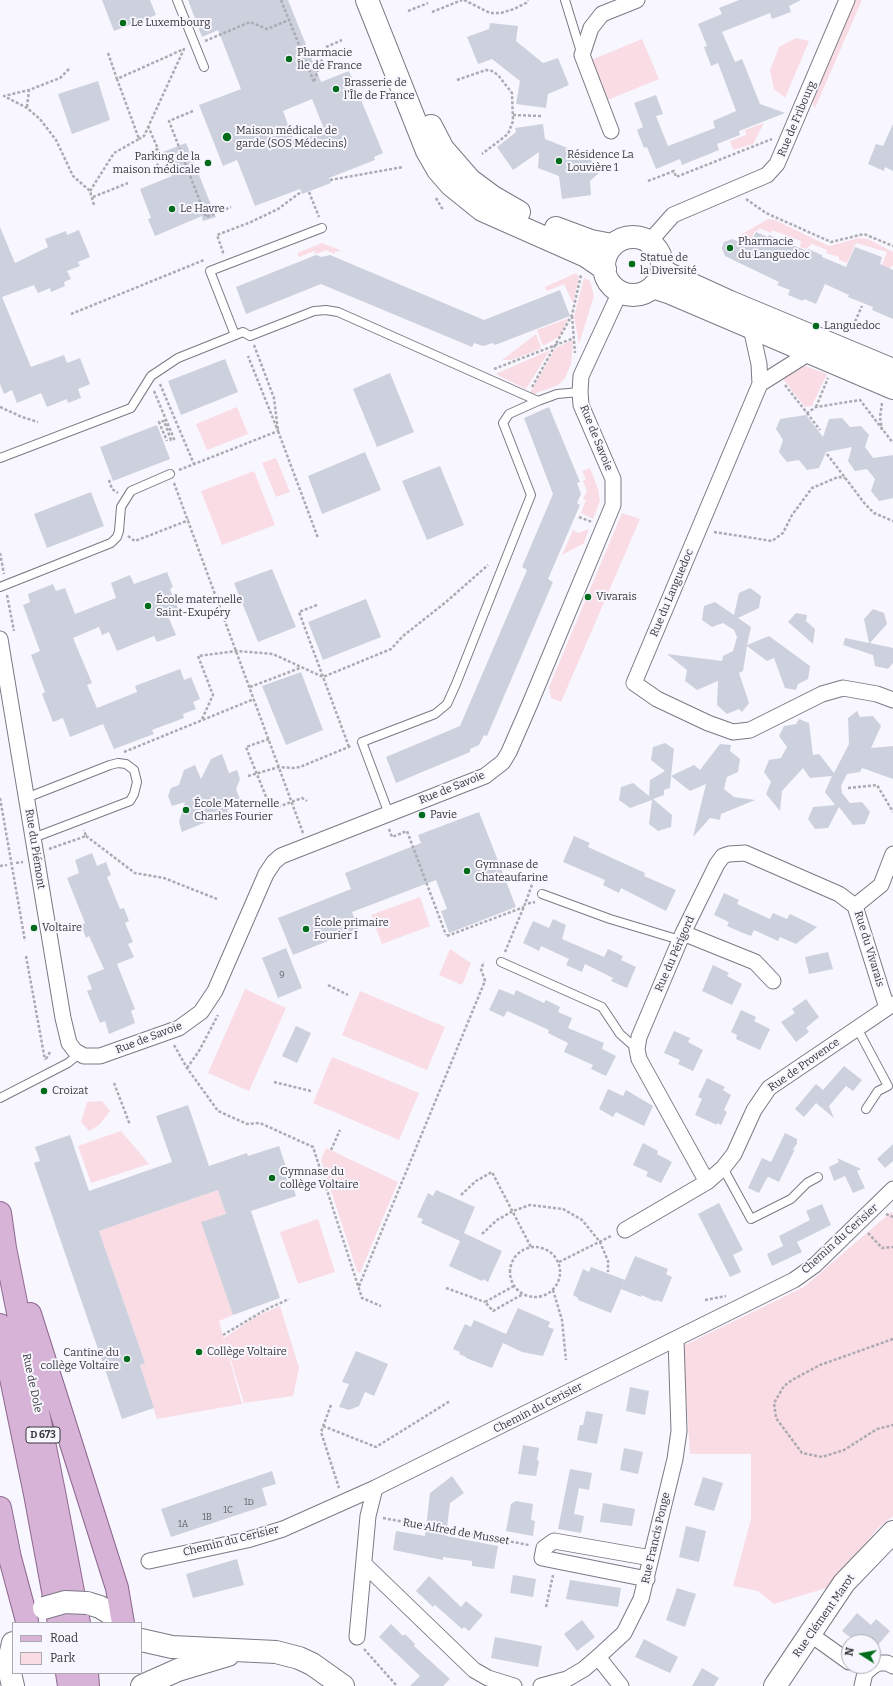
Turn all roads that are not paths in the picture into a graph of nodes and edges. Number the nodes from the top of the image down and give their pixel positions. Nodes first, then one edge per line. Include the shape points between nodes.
1 (177, 0) edge
2 (366, 0) edge
3 (380, 0) edge
4 (565, 0) edge
5 (637, 0) edge
6 (847, 0) edge
7 (582, 55) junction
8 (204, 67) dead end
9 (611, 131) dead end
10 (322, 228) dead end
11 (650, 242) junction
12 (612, 245) junction
13 (604, 269) junction
14 (657, 279) junction
15 (620, 292) junction
16 (752, 328) junction
17 (235, 335) junction
18 (809, 353) junction
19 (893, 370) edge
20 (760, 384) junction
21 (580, 392) junction
22 (888, 394) edge
23 (538, 401) junction
24 (0, 458) edge
25 (170, 474) road end
26 (0, 587) edge
27 (0, 639) edge
28 (893, 700) edge
29 (26, 798) junction
30 (391, 822) junction
31 (33, 838) junction
32 (893, 854) edge
33 (887, 886) edge
34 (542, 894) road end
35 (855, 906) junction
36 (682, 937) junction
37 (500, 962) road end
38 (773, 981) dead end
39 (890, 1006) edge
40 (858, 1028) junction
41 (637, 1049) junction
42 (78, 1054) junction
43 (3, 1097) edge
44 (866, 1109) dead end
45 (723, 1168) junction
46 (818, 1177) dead end
47 (707, 1182) junction
48 (893, 1190) edge
49 (0, 1213) edge
50 (624, 1230) road end
51 (5, 1248) junction
52 (0, 1325) edge
53 (676, 1339) junction
54 (375, 1488) junction
55 (0, 1508) edge
56 (893, 1532) edge
57 (651, 1558) junction
58 (148, 1561) dead end
59 (364, 1564) junction
60 (648, 1579) junction
61 (51, 1616) edge
62 (26, 1622) edge
63 (78, 1622) edge
64 (121, 1622) edge
65 (122, 1622) edge
66 (810, 1634) junction
67 (357, 1637) road end
68 (142, 1640) edge
69 (12, 1647) edge
70 (250, 1650) junction
71 (841, 1656) edge
72 (598, 1657) junction
73 (881, 1663) edge
74 (893, 1666) edge
75 (67, 1674) edge
76 (86, 1674) edge
77 (136, 1674) edge
78 (13, 1686) edge
79 (69, 1686) edge
80 (88, 1686) edge
81 (133, 1686) edge
82 (142, 1686) edge
83 (343, 1686) edge
84 (509, 1686) edge
85 (541, 1686) edge
86 (621, 1686) edge
87 (776, 1686) edge

1 - 8 lane
2 - 13 street via 427,151 451,185 482,210 586,256
3 - 12 street via 432,130 443,149 470,180 517,211 567,233
4 - 7 lane
5 - 7 street via 602,14 591,28
6 - 11 street, Rue de Fribourg via 777,164 767,175 673,215
7 - 9 street
10 - 17 lane via 210,271
11 - 12 street via 631,236
11 - 14 street via 660,254
12 - 13 street
13 - 15 street via 607,278
14 - 15 street via 637,294
14 - 16 street via 668,292
14 - 19 street via 730,302
15 - 21 street, Rue de Savoie via 581,376
16 - 18 street
16 - 20 street, Rue du Languedoc
17 - 23 lane via 243,332 250,336 314,312 338,312
17 - 24 lane via 178,358 151,376 131,408
18 - 20 street
18 - 22 street
20 - 28 street, Rue du Languedoc via 634,683 657,699 708,724 740,732 750,730 822,694 843,688 877,694
21 - 23 lane via 557,394
21 - 30 street, Rue de Savoie via 581,405 613,480 613,505 509,752 499,766 485,776
23 - 30 lane via 509,414 503,423 531,495 446,704 435,714 362,742
25 - 26 lane via 140,485 125,498 121,507 119,531 111,543
27 - 29 street, Rue du Piémont
29 - 31 street, Rue du Piémont
29 - 31 lane via 118,763 126,764 134,770 137,782 130,801
30 - 42 street, Rue de Savoie via 281,856 274,862 266,874 215,991 190,1021 166,1033 100,1056
31 - 42 street, Rue du Piémont via 63,1018 69,1043
32 - 33 street, Rue du Vivarais
33 - 35 street, Rue du Vivarais
34 - 36 lane via 610,919
35 - 36 street, Rue du Périgord via 839,894 745,853 735,853 723,856 717,864
35 - 39 street, Rue du Vivarais
36 - 38 street via 755,962
36 - 41 street, Rue du Périgord via 639,1037
37 - 41 lane via 602,1007 620,1034
39 - 40 street, Rue de Provence
40 - 44 lane via 888,1086 878,1091
40 - 45 street, Rue de Provence via 769,1088 754,1110 734,1154
41 - 47 street via 639,1059
42 - 43 lane via 68,1063
45 - 46 lane via 751,1219 791,1199
45 - 47 street, Rue de Provence
47 - 50 street, Rue de Provence
48 - 53 street, Chemin du Cerisier via 815,1265 794,1280
49 - 51 main road, Rue de Dole / D 673
51 - 63 main road, Rue de Dole / D 673
51 - 65 main road via 33,1320 117,1588
52 - 61 main road, Rue de Dole / D 673 via 35,1494
53 - 54 street, Chemin du Cerisier
53 - 57 street, Rue Francis Ponge via 679,1431 675,1459
54 - 58 street, Chemin du Cerisier via 283,1529
54 - 59 street via 368,1516
55 - 62 main road
56 - 66 street, Rue Clément Marot via 844,1583
57 - 60 street, Rue Francis Ponge
57 - 60 street via 554,1541 544,1548 542,1558
59 - 67 street
59 - 84 street via 474,1670
60 - 72 street, Rue Francis Ponge via 624,1632
61 - 62 street
61 - 64 street, bridge via 65,1602 86,1603 100,1607
66 - 71 street
66 - 87 street, Rue Clément Marot
68 - 70 street via 172,1647
69 - 78 street via 9,1669
70 - 82 street via 178,1670
70 - 83 street via 276,1652 299,1658 325,1672
72 - 85 street, Rue Francis Ponge via 567,1679
72 - 86 street
73 - 74 street
75 - 79 main road
76 - 80 main road
77 - 81 street

